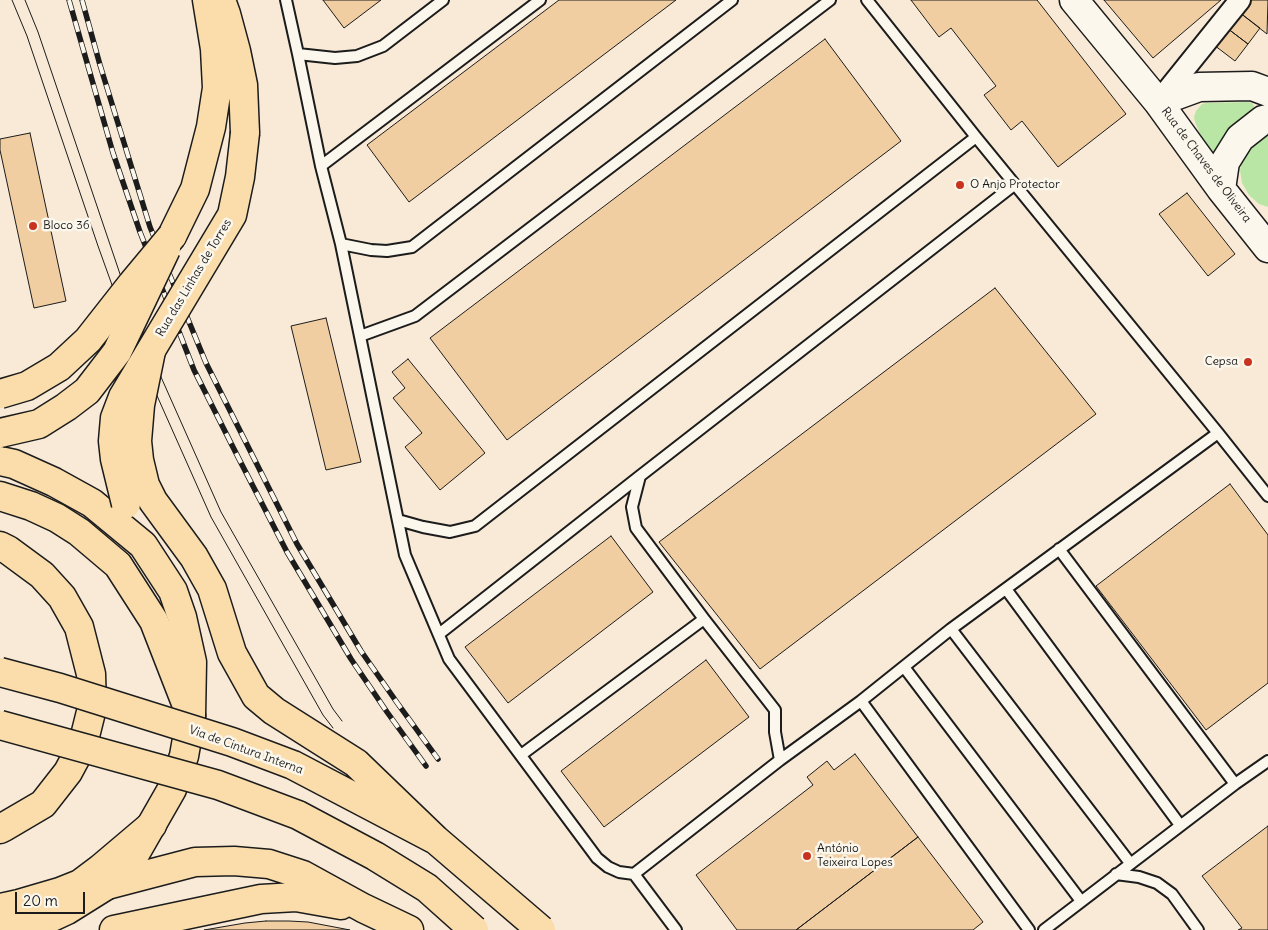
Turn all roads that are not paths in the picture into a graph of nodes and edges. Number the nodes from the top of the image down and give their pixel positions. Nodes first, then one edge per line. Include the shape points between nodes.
1 (207, 0) edge
2 (221, 0) edge
3 (286, 0) edge
4 (443, 0) edge
5 (540, 0) edge
6 (732, 0) edge
7 (830, 0) edge
8 (867, 0) edge
9 (1074, 0) edge
10 (1240, 0) edge
11 (298, 54) junction
12 (1263, 86) edge
13 (1158, 102) junction
14 (1268, 119) edge
15 (976, 137) junction
16 (321, 166) junction
17 (1014, 185) junction
18 (1221, 189) junction
19 (1263, 235) edge
20 (172, 236) junction
21 (341, 244) junction
22 (360, 336) junction
23 (151, 351) junction
24 (0, 394) edge
25 (0, 433) edge
26 (1218, 433) junction
27 (0, 461) edge
28 (640, 476) junction
29 (0, 496) edge
30 (1268, 496) edge
31 (398, 520) junction
32 (143, 545) junction
33 (0, 546) edge
34 (1059, 549) junction
35 (1006, 589) junction
36 (704, 619) junction
37 (951, 629) junction
38 (439, 634) junction
39 (904, 667) junction
40 (0, 672) edge
41 (861, 701) junction
42 (191, 716) junction
43 (0, 725) edge
44 (521, 756) junction
45 (780, 760) junction
46 (1268, 761) edge
47 (1235, 784) junction
48 (152, 825) junction
49 (1180, 825) junction
50 (0, 829) edge
51 (436, 840) junction
52 (1130, 863) junction
53 (634, 874) junction
54 (1116, 874) junction
55 (107, 885) junction
56 (1080, 901) junction
57 (0, 908) edge
58 (363, 908) junction
59 (8, 930) edge
60 (114, 930) edge
61 (409, 930) edge
62 (474, 930) edge
63 (541, 930) edge
64 (676, 930) edge
65 (1029, 930) edge
66 (1044, 930) edge
67 (1198, 930) edge

1 - 20 main road via 217,88 195,189
2 - 23 main road, Rua das Linhas de Torres, bridge via 243,85 245,133 240,177 232,215
3 - 11 lane
4 - 11 lane via 383,46 357,56 335,58
5 - 16 lane
6 - 21 lane via 412,247 387,251
7 - 22 lane via 415,316
8 - 15 lane
9 - 13 street
10 - 13 street
11 - 16 lane
12 - 13 street, Rua de Chaves de Oliveira via 1199,87
13 - 18 street, Rua de Chaves de Oliveira
14 - 18 street via 1240,138 1225,162
15 - 17 lane
15 - 31 lane via 475,526 450,532
16 - 21 lane
17 - 26 lane
17 - 28 lane
18 - 19 street, Rua de Chaves de Oliveira
20 - 24 main road, bridge via 88,340 59,367 27,386
20 - 25 main road, bridge via 117,352 87,391 39,424
21 - 22 lane
22 - 31 lane
23 - 32 main road, Rua das Linhas de Torres, bridge via 123,397 115,418 113,441 126,504 137,524
23 - 51 main road, bridge via 140,406 138,441 145,485 212,589 232,653 256,696 356,763
26 - 30 lane
26 - 34 lane
27 - 32 main road via 54,482 92,503
28 - 36 lane via 632,507 636,528
28 - 38 lane
29 - 42 main road via 57,518 118,565 154,621
31 - 38 lane via 405,555
32 - 42 main road via 173,591 182,617 192,662
33 - 50 main road via 42,575 62,597 79,627 92,674 92,708 83,744 68,772 43,804
34 - 35 lane
34 - 47 lane
35 - 37 lane
35 - 49 lane
36 - 44 lane
36 - 45 lane via 775,710
37 - 39 lane
37 - 52 lane
38 - 44 lane via 449,659
39 - 41 lane
39 - 56 lane
40 - 51 main road, Via de Cintura Interna, bridge via 213,736 293,765
41 - 45 lane
41 - 65 lane
42 - 48 main road via 184,756 172,789
43 - 62 main road, bridge via 218,785 298,815 375,856 426,888
44 - 53 lane via 597,858 608,868
45 - 53 lane
46 - 47 lane
47 - 49 lane
48 - 55 main road via 128,866
48 - 57 main road via 80,884
49 - 52 lane
51 - 63 main road, Via de Cintura Interna, bridge
52 - 54 lane
53 - 64 lane
54 - 56 lane
54 - 67 lane via 1157,883 1172,894
55 - 58 main road via 196,862 234,860 270,864 303,875
55 - 59 main road via 60,914 37,924
56 - 66 lane
58 - 60 main road via 296,897 261,899
58 - 61 main road

